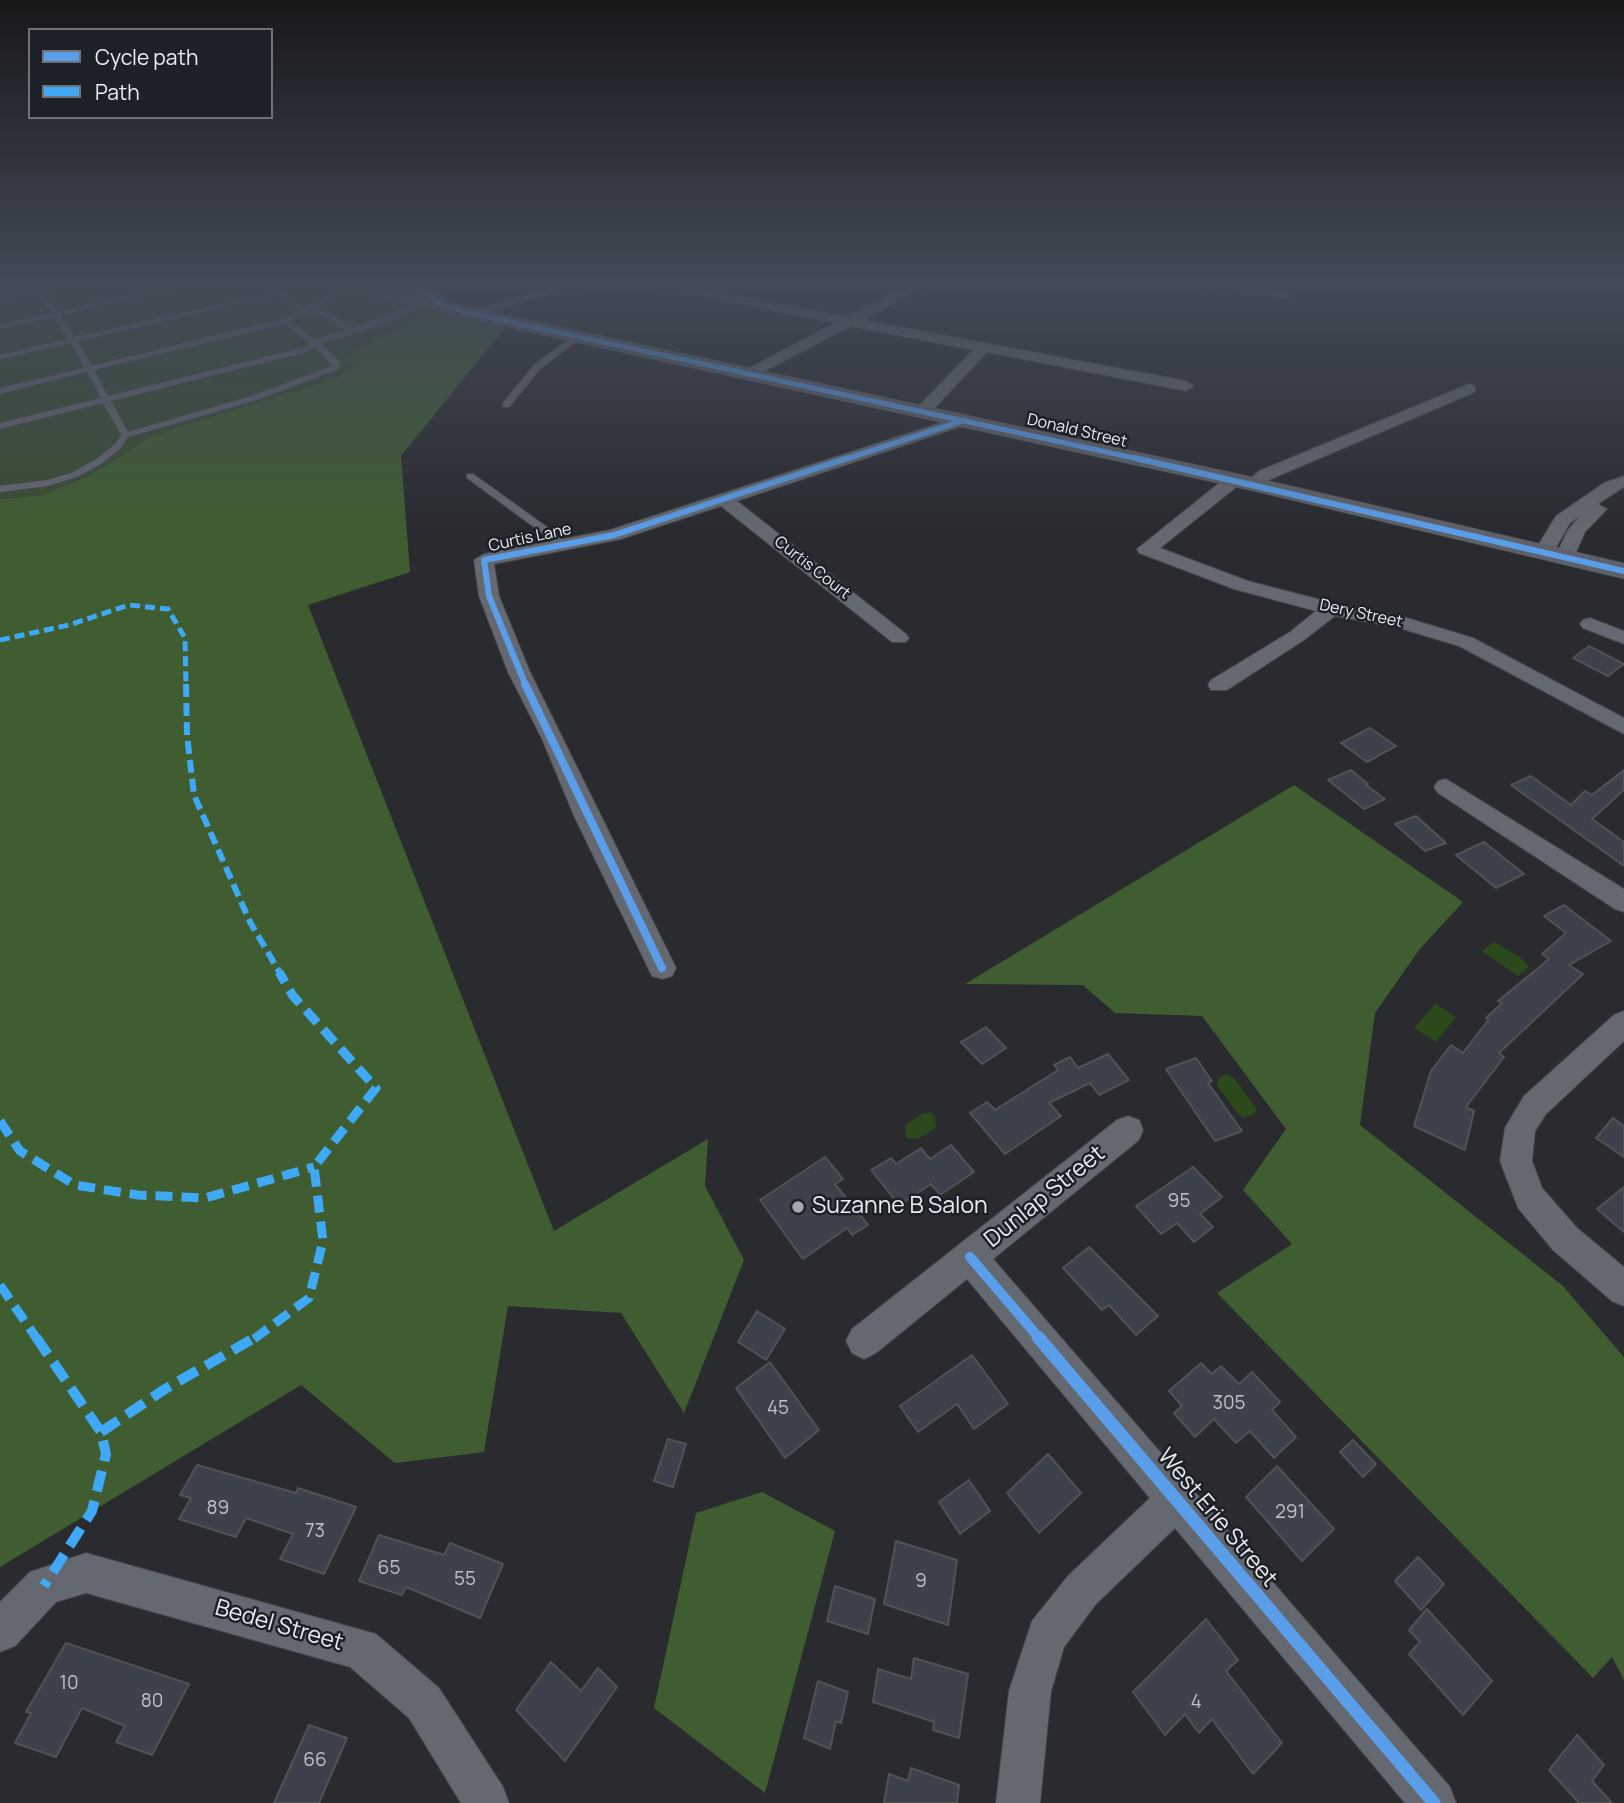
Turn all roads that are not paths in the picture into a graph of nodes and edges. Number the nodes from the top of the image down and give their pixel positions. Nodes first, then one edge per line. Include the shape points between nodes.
1 (88, 365) edge
2 (106, 365) edge
3 (243, 365) edge
4 (337, 365) edge
5 (540, 365) edge
6 (708, 365) edge
7 (766, 365) edge
8 (967, 365) edge
9 (1078, 365) edge
10 (90, 369) junction
11 (749, 374) junction
12 (1186, 386) dead end
13 (1469, 389) dead end
14 (0, 391) edge
15 (106, 399) junction
16 (506, 405) dead end
17 (923, 411) junction
18 (965, 420) junction
19 (0, 426) edge
20 (125, 435) junction
21 (470, 476) dead end
22 (1244, 482) junction
23 (1623, 482) edge
24 (0, 489) edge
25 (724, 499) junction
26 (564, 544) junction
27 (1555, 555) junction
28 (1624, 571) edge
29 (1331, 608) junction
30 (1590, 624) dead end
31 (900, 638) dead end
32 (1624, 638) edge
33 (1220, 685) dead end
34 (1624, 727) edge
35 (1446, 787) dead end
36 (1624, 902) edge
37 (662, 968) dead end
38 (1624, 1023) edge
39 (1128, 1130) dead end
40 (970, 1257) junction
41 (1624, 1289) edge
42 (864, 1341) dead end
43 (1177, 1500) junction
44 (44, 1586) joint
45 (0, 1630) edge
46 (487, 1803) edge
47 (1018, 1803) edge
48 (1434, 1803) edge

1 - 10 lane
2 - 10 lane
3 - 15 lane
4 - 20 lane via 251,398
5 - 16 lane
6 - 11 street, Donald Street
7 - 11 street
8 - 17 street
9 - 12 street
10 - 14 lane
10 - 15 lane
11 - 17 street, Donald Street
13 - 22 street
15 - 19 lane
15 - 20 lane
17 - 18 street, Donald Street
18 - 22 street, Donald Street
18 - 25 street, Curtis Lane
20 - 24 lane via 98,462 74,475
21 - 26 lane
22 - 27 street, Donald Street
22 - 29 street, Dery Street via 1146,549 1201,572
23 - 27 street
25 - 26 street, Curtis Lane via 614,535
25 - 31 street, Curtis Court
26 - 37 street, Curtis Lane via 484,560 489,596 587,818
27 - 28 street, Donald Street
29 - 33 street via 1297,636
29 - 34 street, Dery Street via 1466,642
30 - 32 street
35 - 36 street
38 - 41 street via 1535,1105 1520,1128 1516,1161 1529,1197 1565,1239
39 - 40 street, Dunlap Street
40 - 42 street, Dunlap Street
40 - 43 street, West Erie Street
43 - 47 street via 1082,1590 1047,1636 1030,1691
43 - 48 street, West Erie Street
44 - 45 street
44 - 46 street, Bedel Street via 86,1573 361,1649 424,1703

